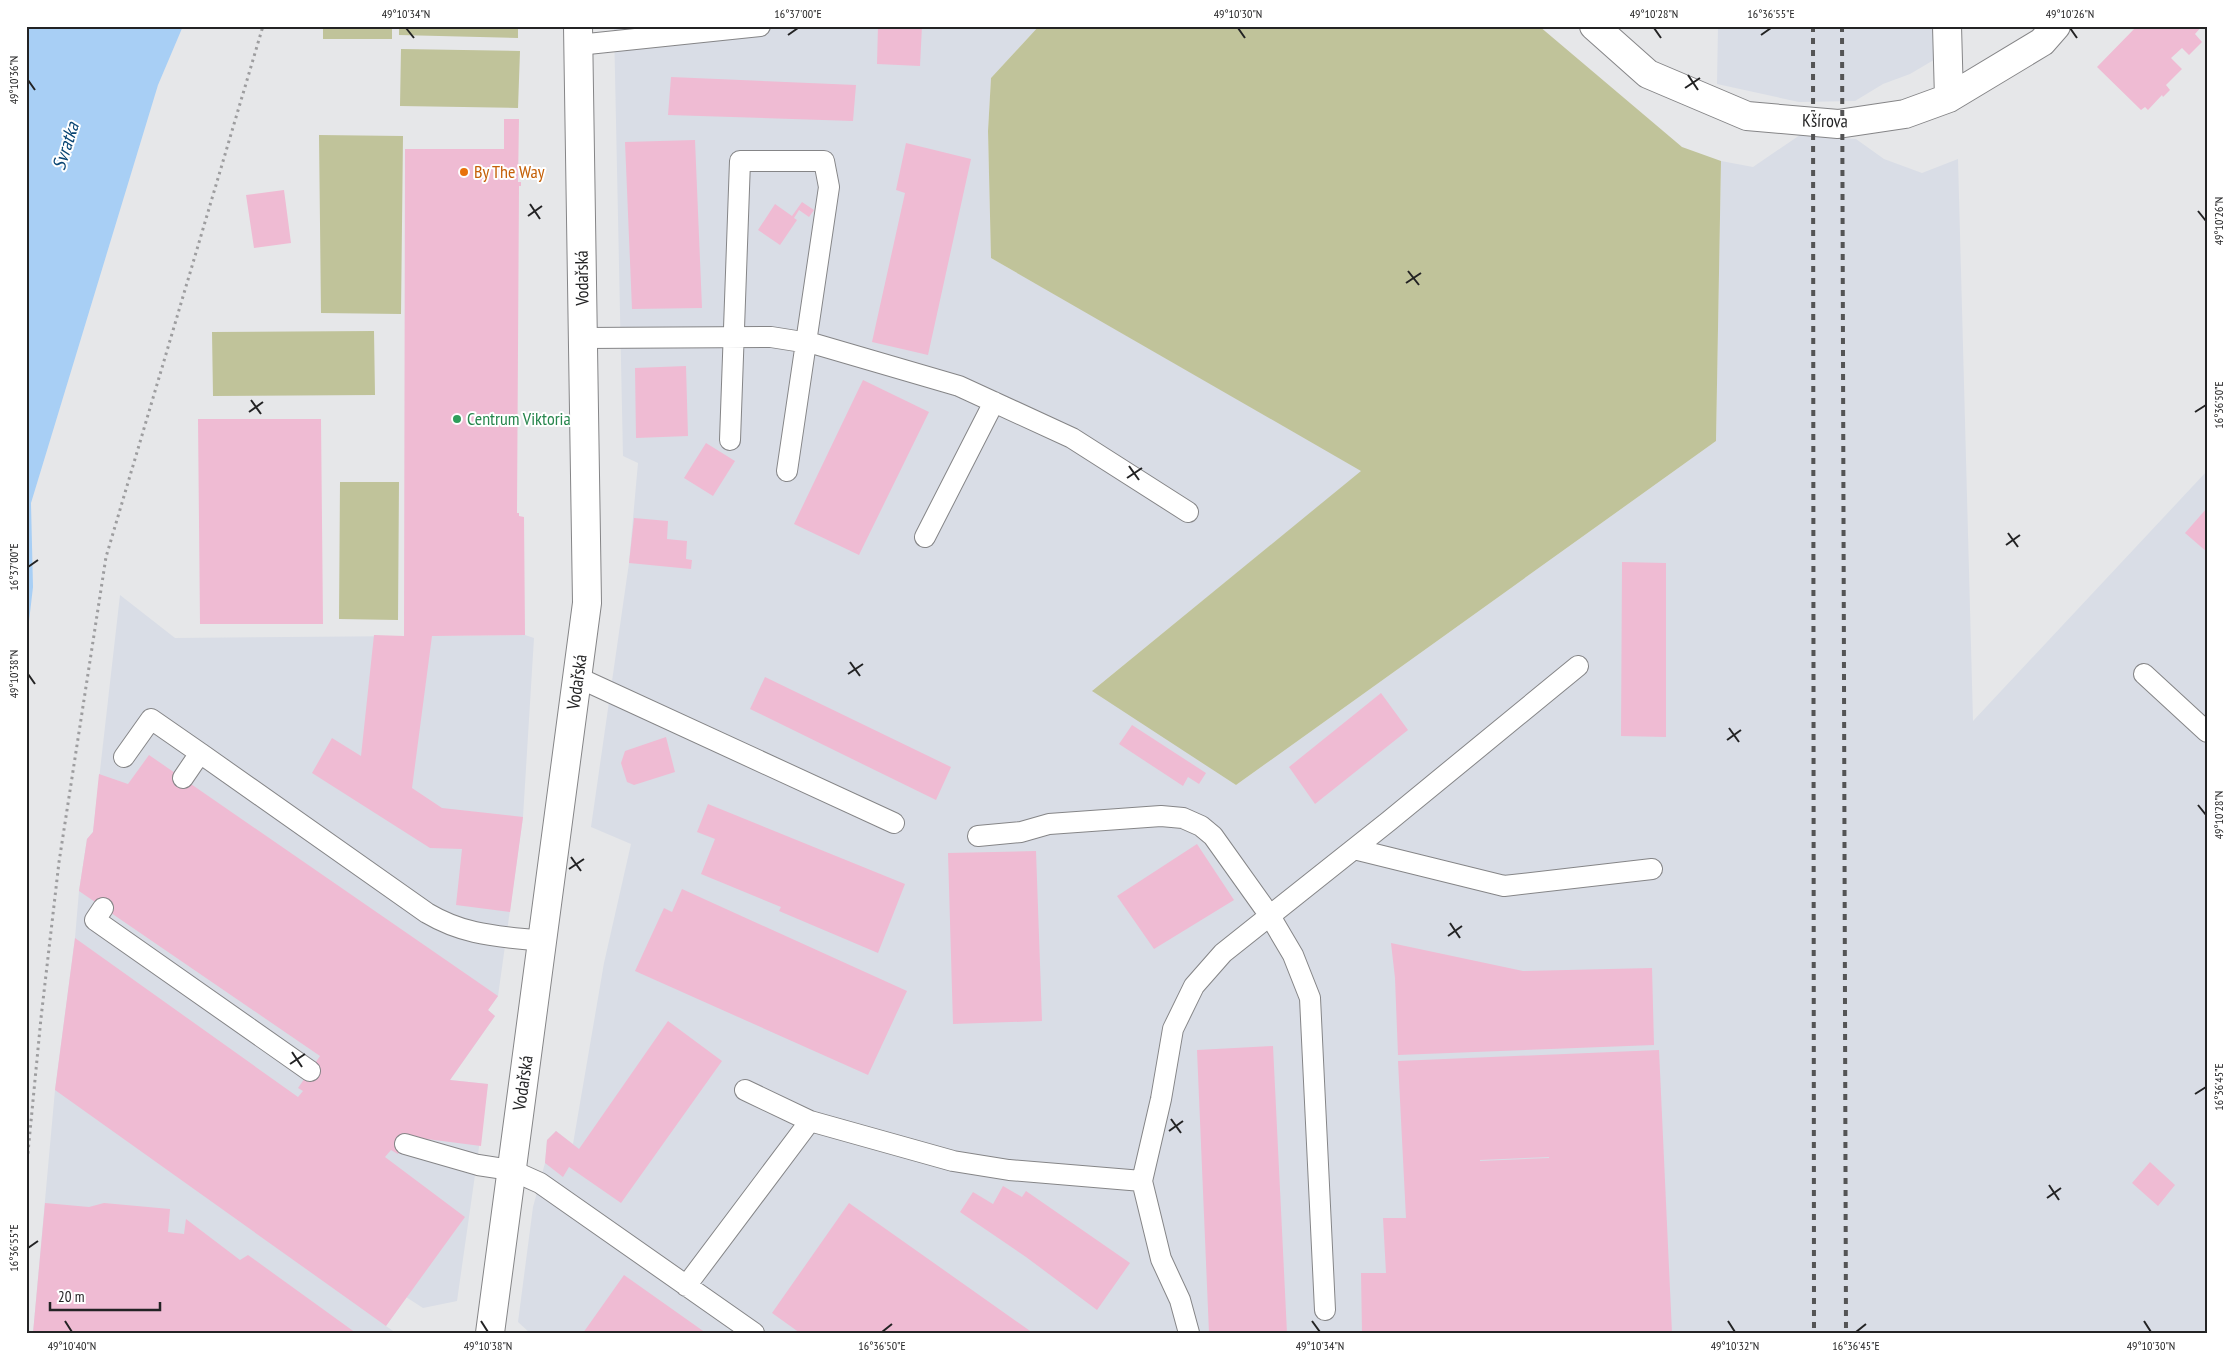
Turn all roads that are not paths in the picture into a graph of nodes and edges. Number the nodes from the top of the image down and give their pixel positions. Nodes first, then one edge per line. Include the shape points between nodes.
1 (760, 26) edge
2 (1594, 26) edge
3 (1946, 26) edge
4 (2056, 26) edge
5 (578, 36) edge
6 (1949, 98) junction
7 (734, 337) junction
8 (583, 338) junction
9 (806, 342) junction
10 (994, 402) junction
11 (730, 440) dead end
12 (787, 471) dead end
13 (1188, 512) dead end
14 (926, 537) dead end
15 (1578, 666) dead end
16 (2144, 674) dead end
17 (577, 677) junction
18 (2207, 732) edge
19 (200, 753) junction
20 (124, 756) dead end
21 (183, 778) dead end
22 (894, 824) dead end
23 (978, 836) dead end
24 (1354, 849) junction
25 (1652, 869) dead end
26 (103, 908) dead end
27 (1270, 916) junction
28 (542, 941) junction
29 (310, 1071) dead end
30 (745, 1090) dead end
31 (810, 1121) junction
32 (405, 1144) dead end
33 (511, 1170) junction
34 (1142, 1182) junction
35 (686, 1286) junction
36 (1325, 1310) dead end
37 (490, 1333) edge
38 (754, 1333) edge
39 (1188, 1333) edge

1 - 5 lane
2 - 6 street, Kšírova via 1648,74 1748,116 1838,124 1905,114
3 - 6 street
4 - 6 street, Kšírova via 2042,42
5 - 8 street, Vodařská
7 - 8 lane
7 - 9 lane via 771,337
7 - 9 lane via 740,161 824,161 830,187
7 - 11 lane
8 - 17 street, Vodařská via 587,603
9 - 10 lane via 959,386
9 - 12 lane
10 - 13 lane via 1072,438
10 - 14 lane
15 - 24 lane
16 - 18 lane
17 - 22 lane
17 - 28 street, Vodařská
19 - 20 lane via 152,719
19 - 21 lane
19 - 28 lane via 446,925 469,932
23 - 27 lane via 1021,832 1049,824 1161,816 1183,818 1213,836
24 - 25 lane via 1504,886
24 - 27 lane
26 - 29 lane via 95,920
27 - 34 lane via 1222,953 1194,986 1173,1029
27 - 36 lane via 1293,954 1310,998
28 - 33 street, Vodařská
30 - 31 lane
31 - 34 lane via 953,1161 1009,1170
31 - 35 lane
32 - 33 lane via 478,1166
33 - 35 lane via 540,1183
33 - 37 street, Vodařská
34 - 39 lane via 1161,1259 1180,1300
35 - 38 lane

